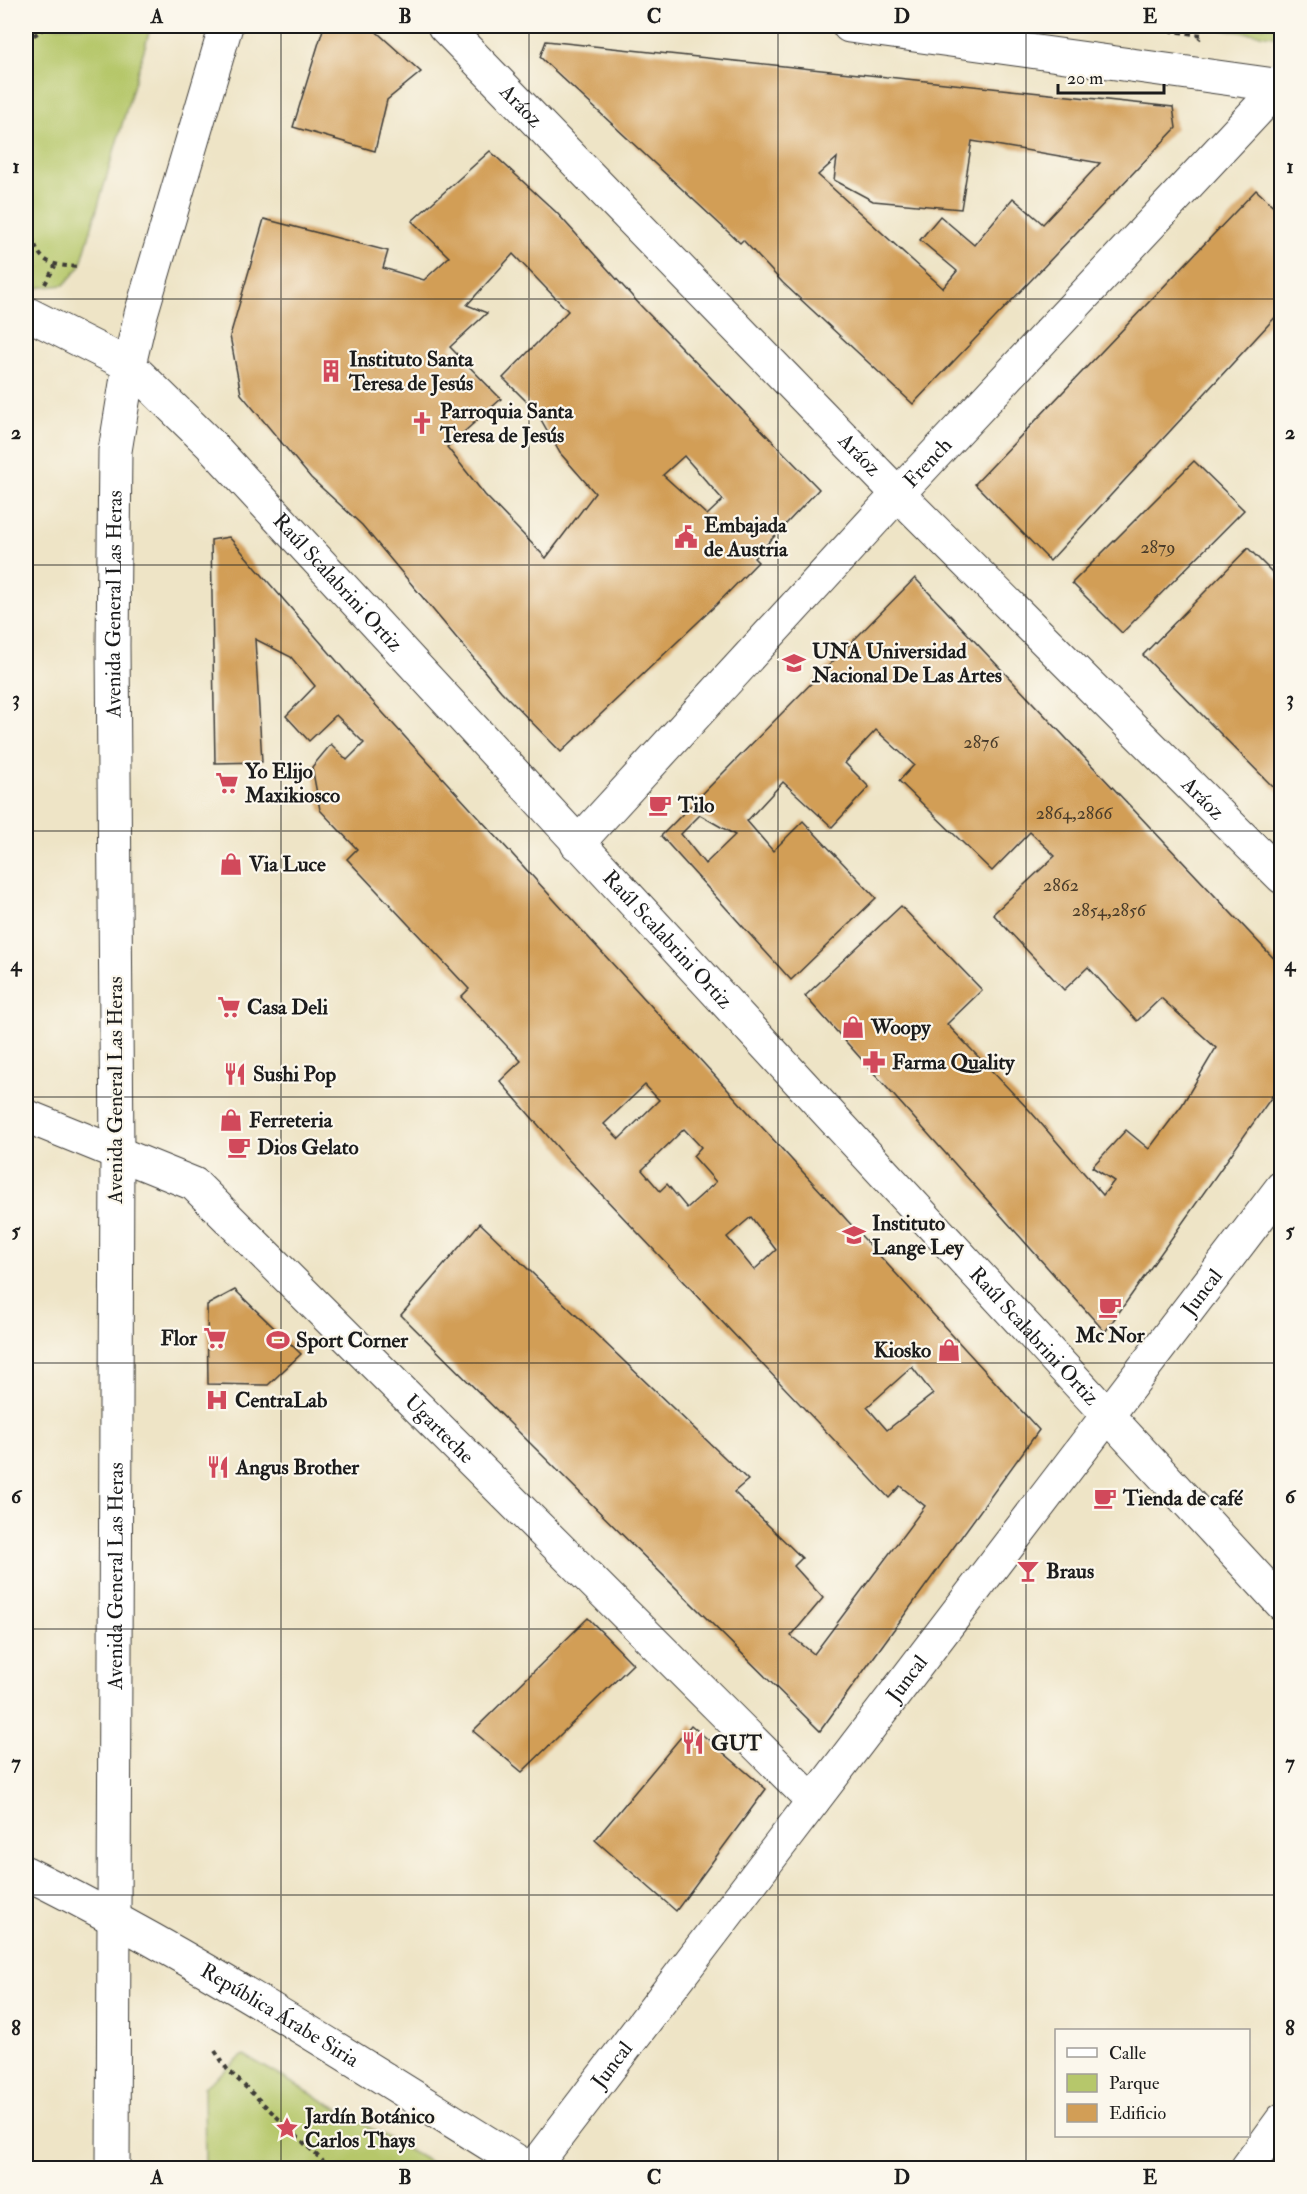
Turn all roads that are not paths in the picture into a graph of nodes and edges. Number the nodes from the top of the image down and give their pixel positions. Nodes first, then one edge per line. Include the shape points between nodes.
1 (226, 26) edge
2 (444, 26) edge
3 (849, 26) edge
4 (1281, 86) edge
5 (35, 300) edge
6 (129, 365) junction
7 (898, 494) junction
8 (577, 844) junction
9 (1281, 877) edge
10 (26, 1116) edge
11 (117, 1151) junction
12 (1281, 1187) edge
13 (1107, 1418) junction
14 (1281, 1604) edge
15 (813, 1801) junction
16 (26, 1873) edge
17 (113, 1916) junction
18 (1281, 2120) edge
19 (113, 2169) edge
20 (530, 2169) edge
21 (1247, 2169) edge

1 - 6 street, Avenida General Las Heras
2 - 7 street, Aráoz
3 - 4 street
4 - 7 street, French
5 - 6 street, Raúl Scalabrini Ortiz
6 - 8 street, Raúl Scalabrini Ortiz via 211,445
6 - 11 street, Avenida General Las Heras via 115,451 112,646
7 - 8 street, French
7 - 9 street, Aráoz
8 - 13 street, Raúl Scalabrini Ortiz
10 - 11 street, Ugarteche
11 - 15 street, Ugarteche via 194,1184
11 - 17 street, Avenida General Las Heras
12 - 13 street, Juncal
13 - 14 street, Raúl Scalabrini Ortiz
13 - 15 street, Juncal
15 - 20 street, Juncal
16 - 17 street, República Árabe Siria
17 - 19 street, Avenida General Las Heras
17 - 20 street, República Árabe Siria
18 - 21 street

